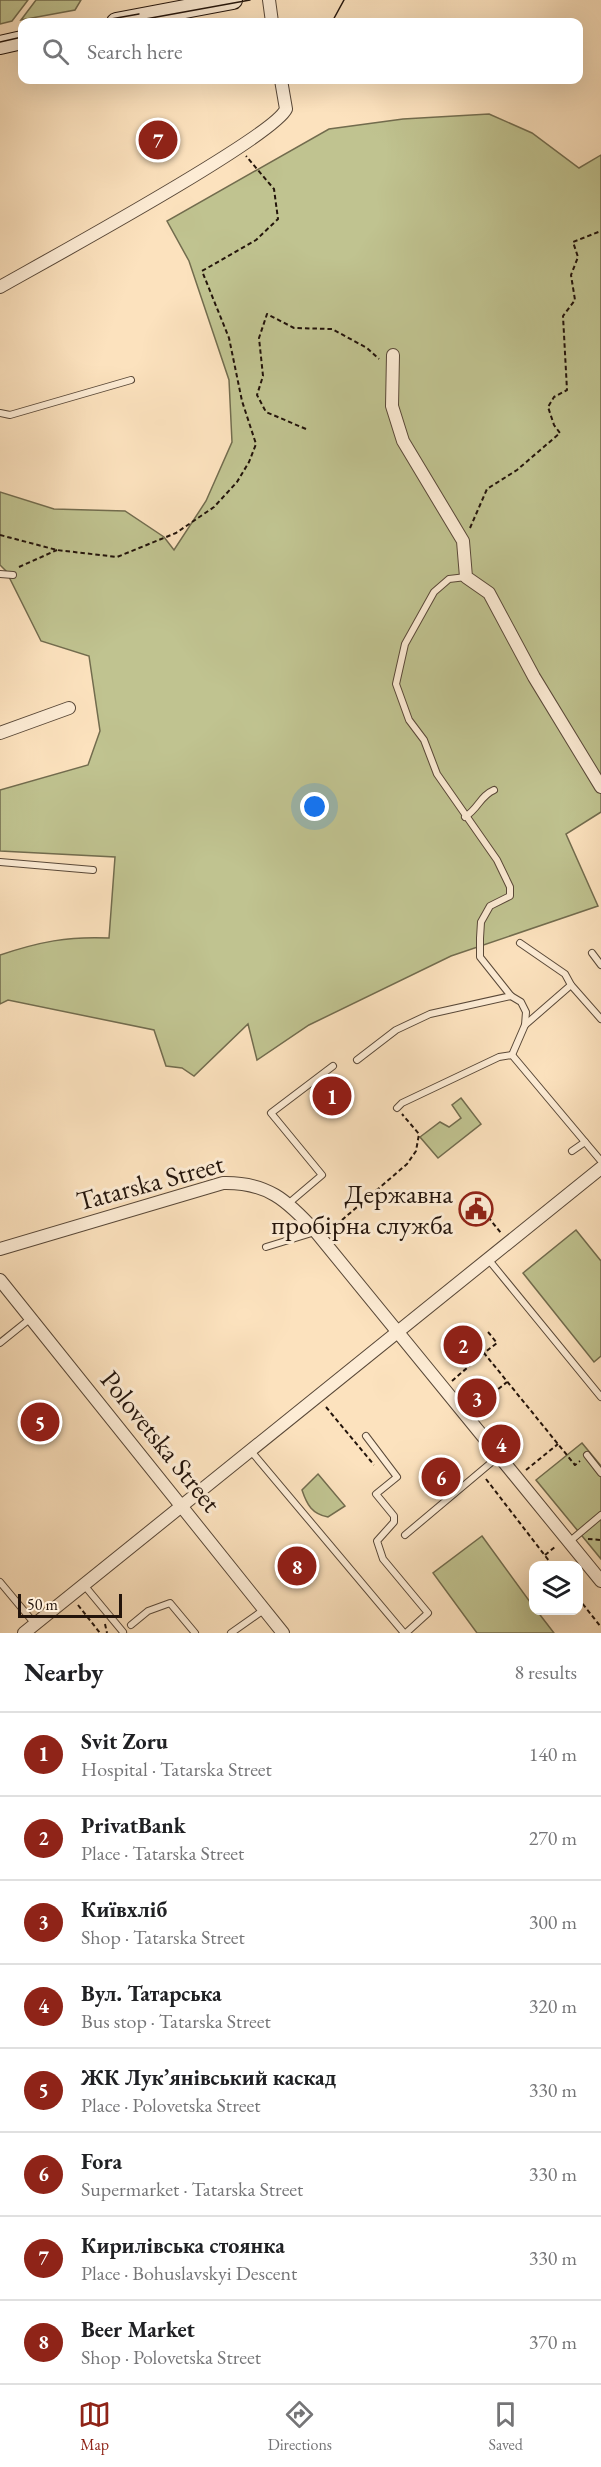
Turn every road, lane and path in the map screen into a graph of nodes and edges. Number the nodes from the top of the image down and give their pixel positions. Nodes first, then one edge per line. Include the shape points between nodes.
1 (233, 0) edge
2 (269, 0) edge
3 (137, 18) edge
4 (271, 18) edge
5 (18, 41) edge
6 (0, 45) edge
7 (282, 84) edge
8 (239, 147) junction
9 (601, 231) edge
10 (0, 287) edge
11 (393, 355) dead end
12 (392, 371) junction
13 (131, 380) dead end
14 (0, 413) edge
15 (306, 429) dead end
16 (0, 535) edge
17 (463, 541) junction
18 (57, 550) junction
19 (0, 574) edge
20 (13, 574) joint
21 (466, 577) junction
22 (69, 708) dead end
23 (0, 733) edge
24 (601, 787) edge
25 (494, 790) dead end
26 (465, 817) junction
27 (0, 862) edge
28 (93, 870) dead end
29 (520, 943) dead end
30 (591, 953) dead end
31 (601, 964) edge
32 (571, 985) junction
33 (511, 996) junction
34 (601, 1019) edge
35 (525, 1025) junction
36 (512, 1055) junction
37 (357, 1060) dead end
38 (333, 1066) dead end
39 (397, 1108) joint
40 (585, 1142) junction
41 (572, 1151) dead end
42 (601, 1161) edge
43 (601, 1168) edge
44 (289, 1203) junction
45 (488, 1217) dead end
46 (342, 1220) dead end
47 (316, 1232) junction
48 (502, 1235) dead end
49 (266, 1247) dead end
50 (0, 1249) edge
51 (488, 1259) junction
52 (0, 1281) edge
53 (31, 1318) junction
54 (396, 1332) junction
55 (488, 1332) dead end
56 (0, 1343) edge
57 (484, 1353) junction
58 (450, 1382) dead end
59 (507, 1382) junction
60 (601, 1397) edge
61 (325, 1406) dead end
62 (473, 1410) dead end
63 (366, 1436) dead end
64 (558, 1444) junction
65 (250, 1450) junction
66 (587, 1455) joint
67 (500, 1456) junction
68 (480, 1472) junction
69 (524, 1472) dead end
70 (601, 1473) edge
71 (389, 1483) junction
72 (182, 1505) junction
73 (601, 1515) edge
74 (405, 1534) dead end
75 (569, 1542) junction
76 (556, 1546) dead end
77 (545, 1555) junction
78 (549, 1561) edge
79 (601, 1581) edge
80 (0, 1582) edge
81 (84, 1584) junction
82 (583, 1603) edge
83 (77, 1605) dead end
84 (265, 1609) junction
85 (35, 1624) junction
86 (131, 1625) dead end
87 (601, 1625) edge
88 (123, 1632) edge
89 (24, 1633) edge
90 (100, 1633) edge
91 (195, 1633) edge
92 (231, 1633) edge
93 (283, 1633) edge
94 (405, 1633) edge

1 - 3 main road
2 - 4 street
5 - 6 main road
7 - 8 street via 285,112
8 - 10 street
8 - 18 path via 274,189 278,219 256,240 202,271 229,338 256,444 249,462 214,507 176,533 117,557
9 - 17 path via 573,242 578,257 571,275 575,300 562,316 567,390 554,397 548,407 560,433 517,470 487,489
11 - 12 street
12 - 15 path via 367,348 332,329 294,327 267,314 259,338 263,376 257,395 266,412
12 - 17 street via 392,406 403,441
13 - 14 lane via 10,415
16 - 18 path
17 - 21 street
18 - 20 path via 20,566
19 - 20 lane
21 - 24 street via 489,592 534,677
21 - 26 lane via 449,579 434,592 405,644 396,684 409,720 424,740 437,774
22 - 23 street
25 - 26 lane
26 - 33 lane via 497,860 510,886 510,896 490,906 481,922 480,957
27 - 28 lane
29 - 32 lane via 565,974
30 - 31 lane
32 - 34 lane
32 - 35 lane
33 - 35 lane via 526,1012
33 - 37 lane via 430,1014 396,1029
35 - 36 lane
36 - 39 lane via 499,1057 402,1102
36 - 40 lane
38 - 44 lane via 271,1113 322,1175
39 - 46 path via 419,1134 416,1151 407,1164
40 - 41 lane
40 - 42 lane
43 - 51 street
44 - 47 street, Tatarska Street
44 - 50 street, Tatarska Street via 255,1185 223,1183
45 - 48 path
47 - 49 lane
47 - 54 street, Tatarska Street
51 - 54 street
51 - 60 lane
52 - 53 street, Polovetska Street
53 - 56 lane
53 - 72 street, Polovetska Street
54 - 65 street
54 - 67 street, Tatarska Street
55 - 57 path via 497,1343
57 - 58 path
57 - 59 path
59 - 62 path
59 - 64 path
61 - 71 path
63 - 71 lane via 397,1477
64 - 66 path via 575,1465
64 - 69 path
65 - 72 street
65 - 94 lane
66 - 70 lane
67 - 68 lane
67 - 75 street, Tatarska Street
68 - 74 lane
68 - 77 path
71 - 94 lane via 376,1494 394,1516 394,1522 377,1541 383,1559 428,1613
72 - 81 street
72 - 84 street, Polovetska Street
73 - 75 lane
75 - 79 street, Tatarska Street
76 - 77 path
77 - 78 path
80 - 85 lane
81 - 85 street
81 - 88 lane
82 - 87 path
83 - 90 path
84 - 92 lane
84 - 93 street, Polovetska Street
85 - 89 street
86 - 91 lane via 148,1611 170,1603

